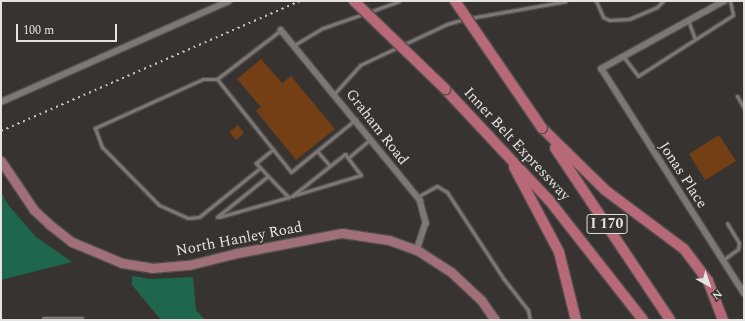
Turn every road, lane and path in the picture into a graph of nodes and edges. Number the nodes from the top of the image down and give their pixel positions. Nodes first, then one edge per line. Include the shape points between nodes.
1 (229, 1) edge
2 (354, 1) edge
3 (399, 1) edge
4 (455, 1) edge
5 (566, 1) edge
6 (596, 1) edge
7 (663, 1) edge
8 (725, 1) edge
9 (730, 1) edge
10 (688, 20) junction
11 (281, 30) joint
12 (695, 39) junction
13 (296, 44) junction
14 (623, 56) junction
15 (217, 80) junction
16 (335, 93) junction
17 (737, 96) dead end
18 (1, 102) edge
19 (744, 108) edge
20 (356, 119) junction
21 (542, 128) junction
22 (371, 139) junction
23 (503, 148) junction
24 (273, 149) junction
25 (317, 151) junction
26 (348, 158) junction
27 (1, 161) edge
28 (330, 166) junction
29 (260, 168) junction
30 (268, 176) junction
31 (417, 196) junction
32 (290, 197) junction
33 (727, 223) dead end
34 (417, 250) junction
35 (723, 260) junction
36 (742, 285) edge
37 (744, 293) edge
38 (45, 320) edge
39 (81, 320) edge
40 (494, 320) edge
41 (530, 320) edge
42 (576, 320) edge
43 (643, 320) edge
44 (670, 320) edge
45 (723, 320) edge

1 - 18 street
2 - 23 highway, Inner Belt Expressway / I 170, bridge
3 - 13 lane via 323,28
4 - 21 highway, Inner Belt Expressway / I 170, bridge
5 - 16 lane via 492,12 446,24 360,65
6 - 7 lane via 603,17 609,20 629,19 657,7
8 - 10 street
9 - 12 lane via 734,10 733,15
10 - 12 lane
10 - 14 street
11 - 13 street, Graham Road
11 - 15 lane
12 - 14 lane via 638,76
13 - 16 street, Graham Road
14 - 35 street, Jonas Place via 602,69
15 - 24 lane
15 - 29 lane via 204,79 95,128 102,147 159,205 188,218 199,217
16 - 20 street, Graham Road
17 - 19 lane
20 - 22 street, Graham Road
20 - 25 lane
21 - 44 highway, Inner Belt Expressway / I 170
21 - 45 highway via 605,190 684,249 708,281
22 - 26 lane
22 - 31 street, Graham Road
23 - 42 highway via 556,246 567,276
23 - 43 highway, Inner Belt Expressway / I 170 via 566,220
24 - 25 lane via 291,172
24 - 29 lane via 256,163
25 - 28 lane
26 - 28 lane via 345,154
26 - 32 lane via 361,175
27 - 34 main road, North Hanley Road via 34,210 72,242 122,263 152,268 189,265 244,251 342,233 389,240
28 - 32 lane
29 - 30 lane
30 - 32 lane
30 - 32 lane via 217,217
31 - 34 street, Graham Road via 426,223
31 - 41 lane via 437,186 447,192 503,278 528,310
33 - 35 lane via 739,243 738,249
34 - 40 main road, North Hanley Road via 470,288
35 - 36 street, Jonas Place
36 - 37 street, Jonas Place
38 - 39 street

